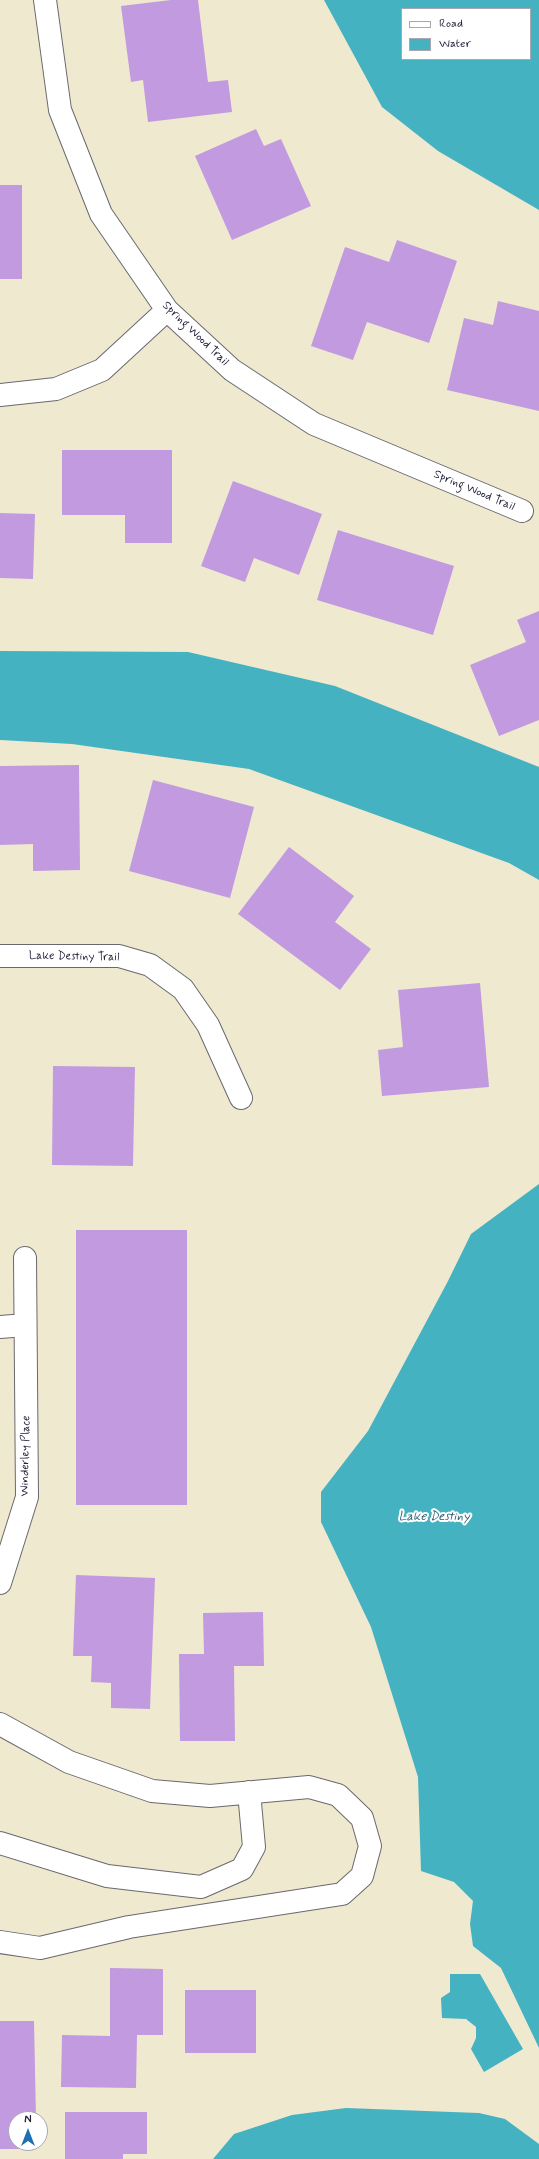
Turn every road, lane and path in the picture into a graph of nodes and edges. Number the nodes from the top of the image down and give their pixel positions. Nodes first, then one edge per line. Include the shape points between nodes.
1 (45, 0) edge
2 (167, 310) junction
3 (0, 396) edge
4 (522, 511) dead end
5 (0, 956) edge
6 (241, 1098) dead end
7 (25, 1258) dead end
8 (25, 1325) junction
9 (0, 1327) edge
10 (0, 1583) edge
11 (0, 1724) edge
12 (249, 1792) junction
13 (0, 1843) edge
14 (0, 1942) edge

1 - 2 street, Spring Wood Trail via 60,110 101,214
2 - 3 street via 102,370 56,389
2 - 4 street, Spring Wood Trail via 232,370 314,424
5 - 6 street, Lake Destiny Trail via 120,956 150,965 183,989 208,1025
7 - 8 street, Winderley Place
8 - 9 street
8 - 10 street, Winderley Place via 27,1497
11 - 12 street via 69,1762 152,1791 210,1796
12 - 13 street via 254,1847 242,1869 201,1887 108,1876
12 - 14 street via 309,1787 338,1795 362,1818 370,1846 362,1876 342,1894 129,1927 40,1948

